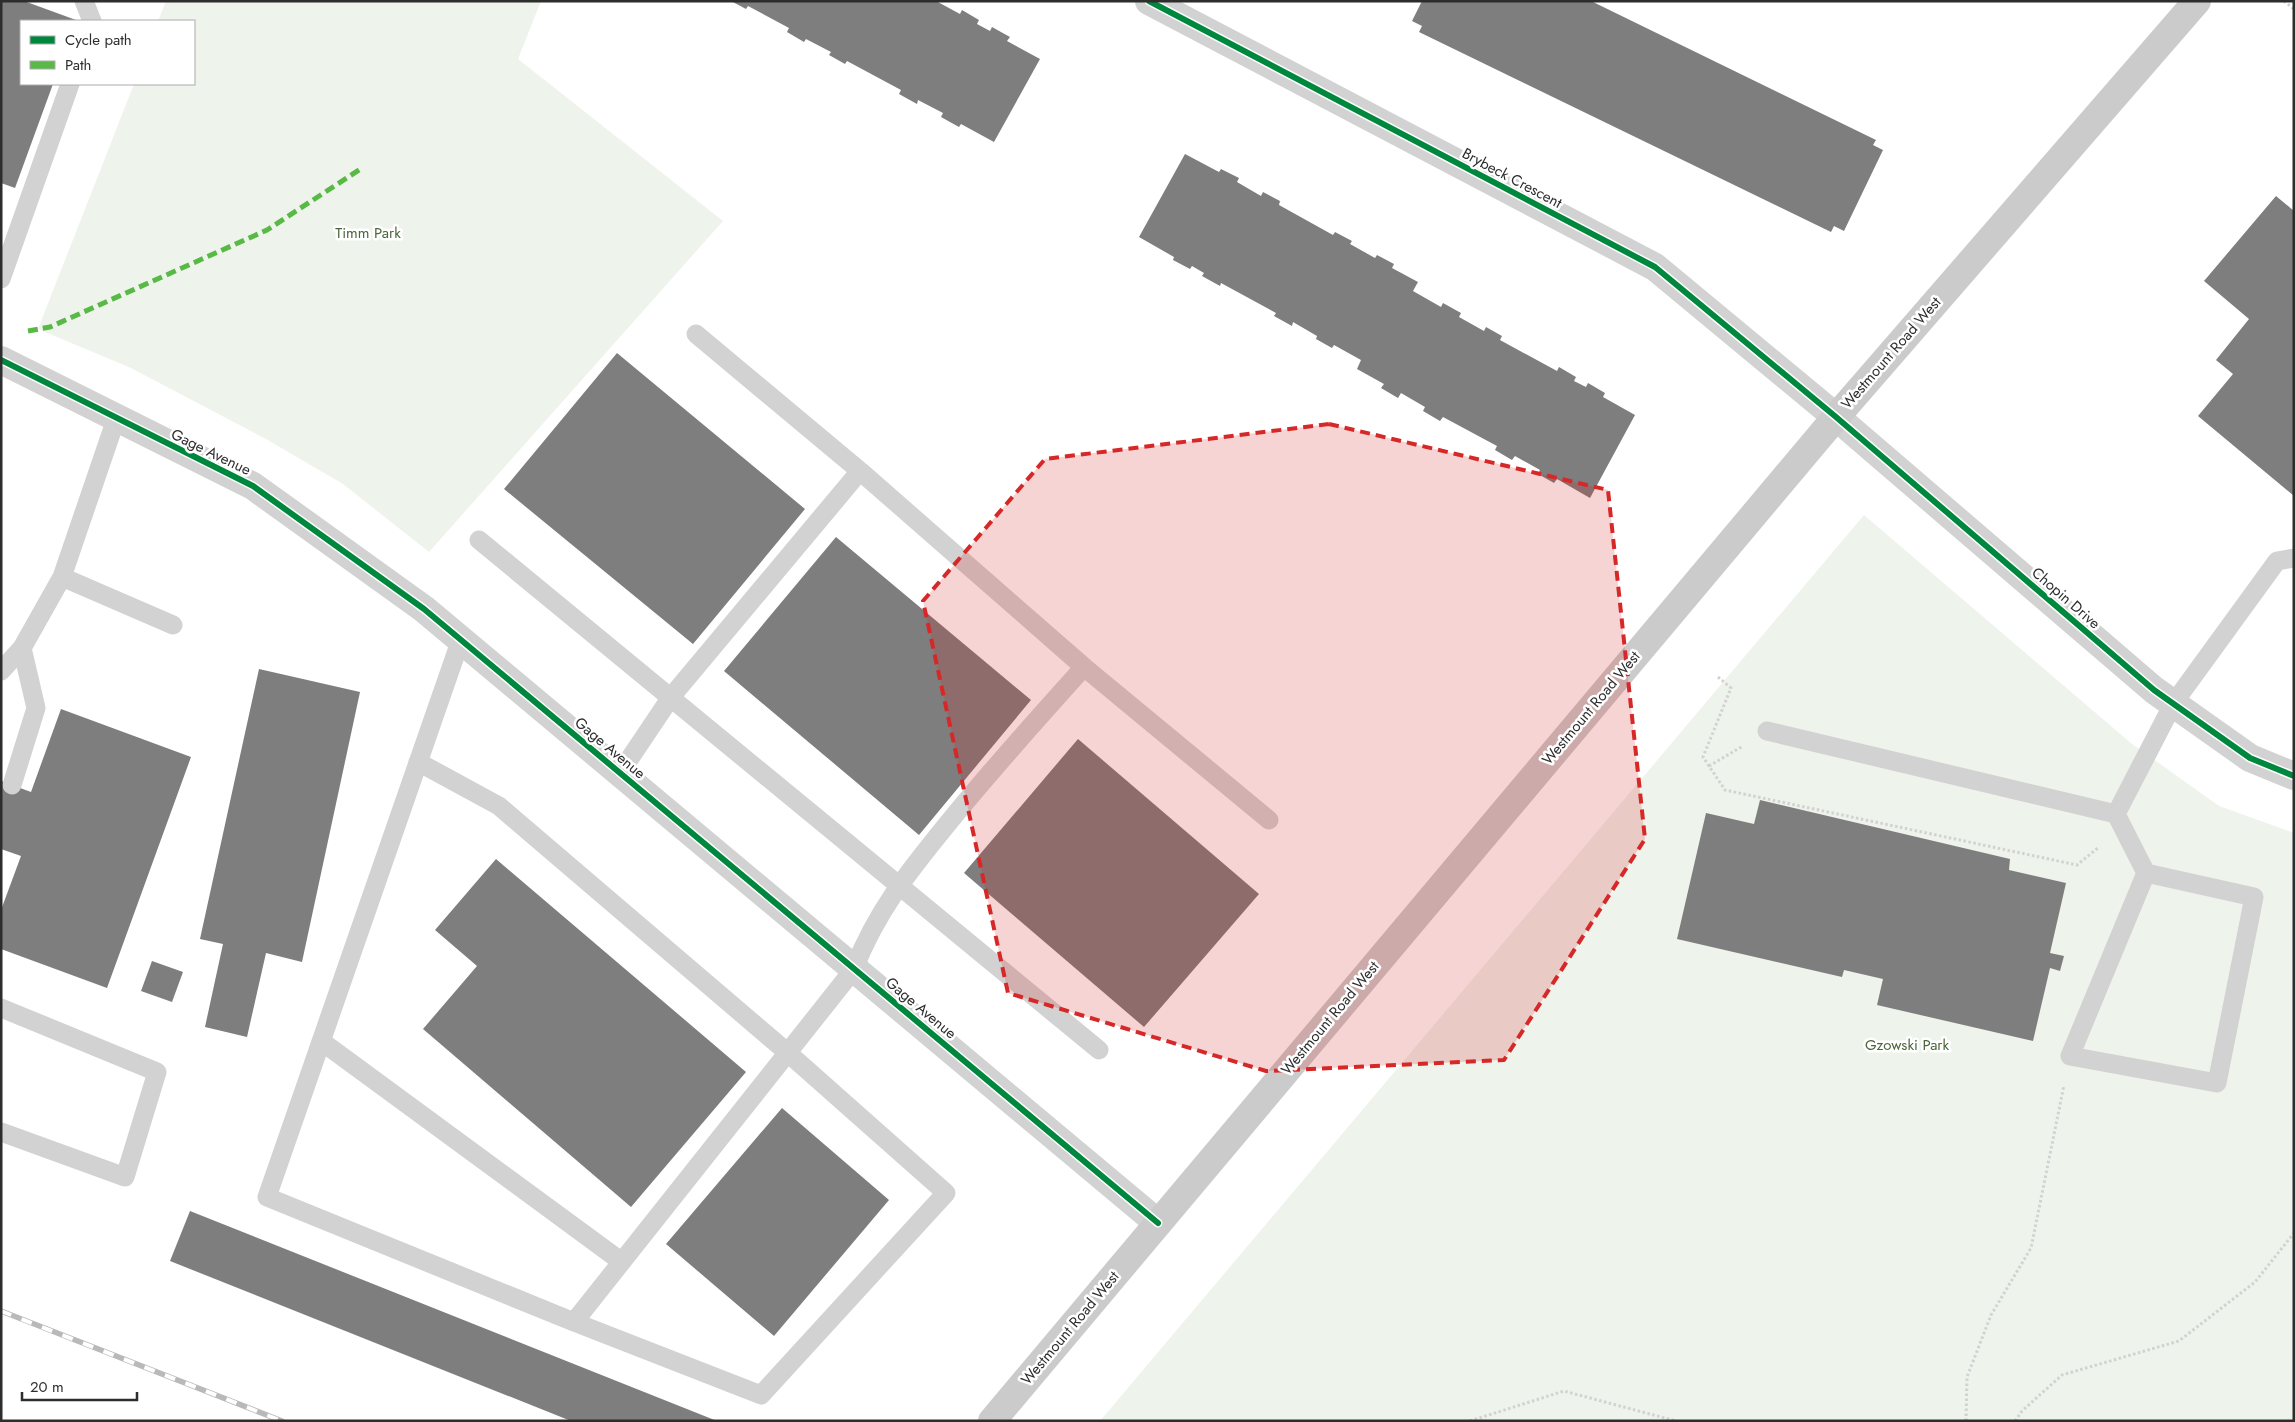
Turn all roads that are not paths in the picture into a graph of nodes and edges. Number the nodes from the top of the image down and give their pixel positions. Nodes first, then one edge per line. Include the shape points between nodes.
1 (84, 1) edge
2 (1150, 1) edge
3 (2197, 1) edge
4 (92, 20) edge
5 (70, 85) edge
6 (1, 279) edge
7 (696, 334) dead end
8 (1, 360) edge
9 (1836, 417) junction
10 (116, 419) junction
11 (860, 471) junction
12 (479, 540) dead end
13 (2294, 558) edge
14 (62, 577) junction
15 (173, 625) dead end
16 (461, 639) junction
17 (22, 648) junction
18 (1084, 667) junction
19 (1, 671) edge
20 (671, 697) junction
21 (2173, 704) junction
22 (1767, 731) road end
23 (418, 762) junction
24 (620, 772) junction
25 (2294, 776) edge
26 (12, 785) dead end
27 (2116, 814) junction
28 (1268, 820) dead end
29 (2146, 873) junction
30 (898, 885) junction
31 (854, 969) junction
32 (1, 1008) edge
33 (321, 1041) junction
34 (1098, 1050) dead end
35 (788, 1053) junction
36 (1, 1132) edge
37 (1158, 1222) junction
38 (622, 1262) junction
39 (574, 1322) junction
40 (992, 1421) edge

1 - 4 lane
2 - 9 street, Brybeck Crescent via 1655,267
3 - 9 main road, Westmount Road West
5 - 6 lane
7 - 11 lane
8 - 10 street, Gage Avenue
9 - 21 street, Chopin Drive
9 - 37 main road, Westmount Road West
10 - 14 lane
10 - 16 street, Gage Avenue via 252,486
11 - 18 lane
11 - 20 lane
12 - 20 lane
13 - 21 lane via 2277,560
14 - 15 lane
14 - 17 lane
16 - 23 lane
16 - 24 street, Gage Avenue
17 - 19 lane
17 - 26 lane via 36,708
18 - 28 lane
18 - 30 lane via 991,771
20 - 24 lane
20 - 30 lane
21 - 25 street, Chopin Drive via 2250,758
21 - 27 lane
22 - 27 lane
23 - 33 lane
23 - 35 lane via 498,806
24 - 31 street, Gage Avenue
27 - 29 lane
29 - 29 lane via 2070,1056 2217,1083 2254,897
30 - 31 lane via 864,943
30 - 34 lane
31 - 35 lane
31 - 37 street, Gage Avenue
32 - 36 lane via 157,1072 125,1177
33 - 38 lane
33 - 39 lane via 267,1197
35 - 38 lane
35 - 39 lane via 946,1193 761,1395
37 - 40 main road, Westmount Road West
38 - 39 lane

